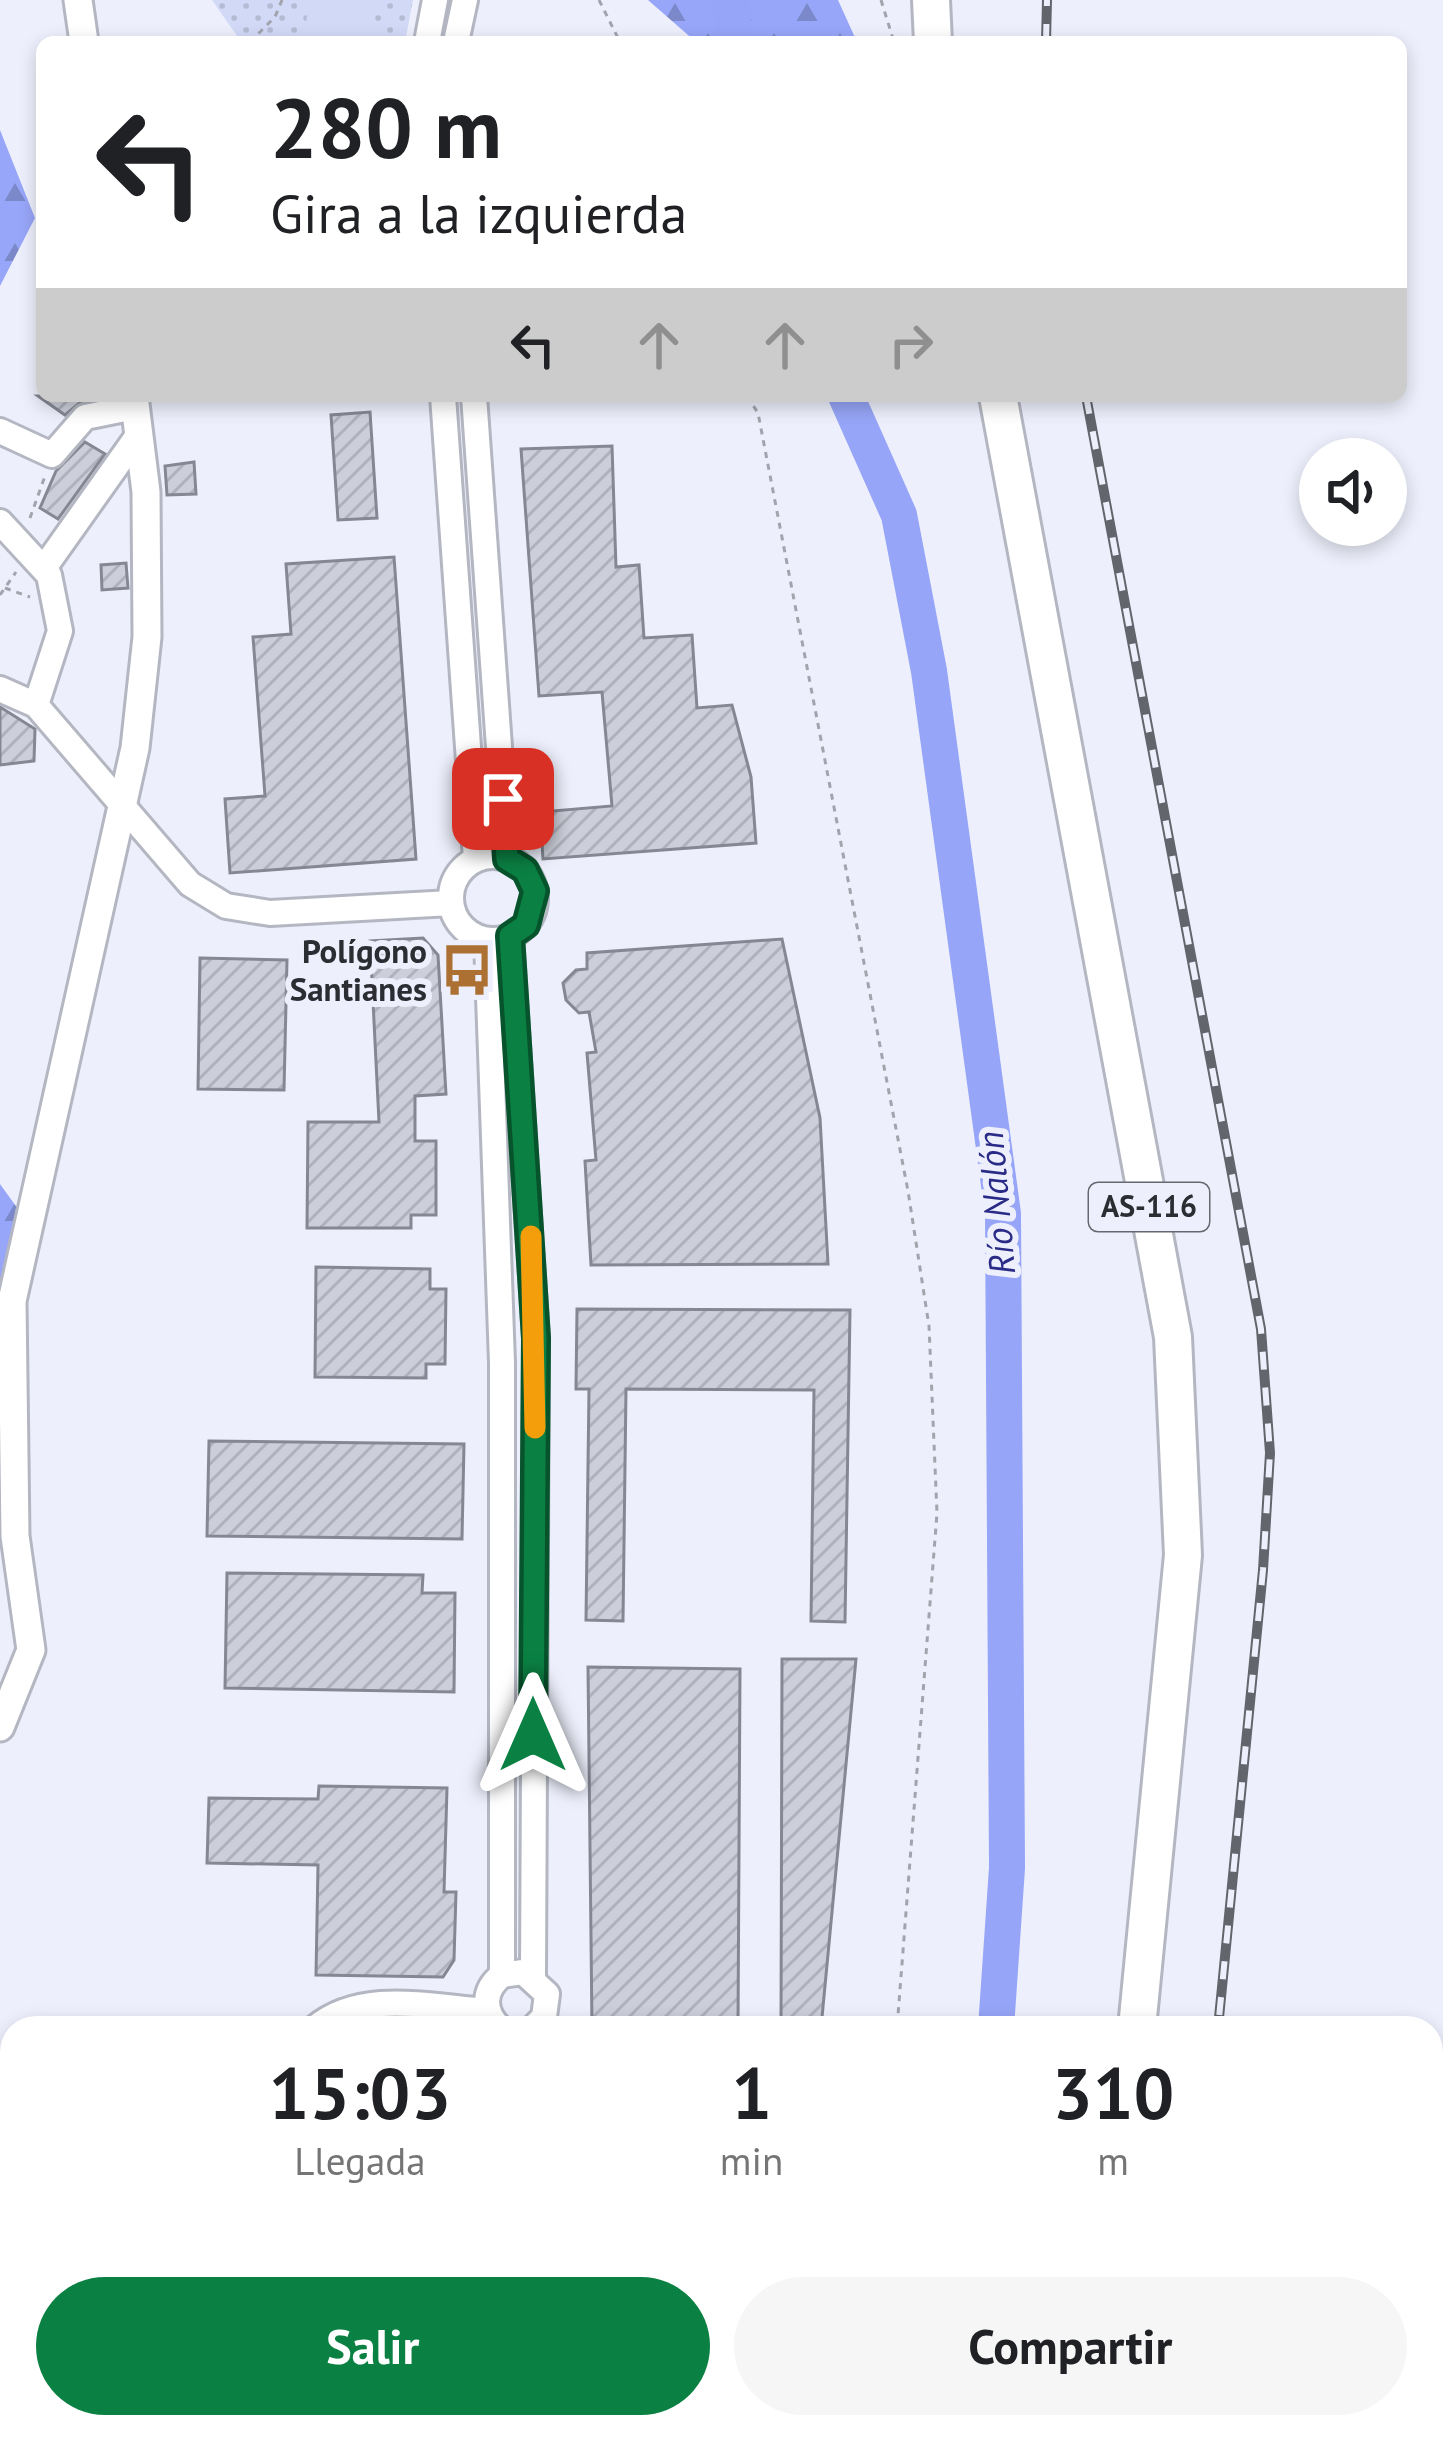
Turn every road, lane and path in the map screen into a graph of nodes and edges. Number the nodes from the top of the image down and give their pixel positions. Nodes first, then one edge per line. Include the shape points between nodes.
1 (78, 0) edge
2 (282, 0) edge
3 (435, 0) edge
4 (465, 0) edge
5 (599, 0) edge
6 (881, 0) edge
7 (932, 0) edge
8 (949, 0) edge
9 (83, 36) edge
10 (256, 36) edge
11 (428, 36) edge
12 (457, 36) edge
13 (617, 36) edge
14 (892, 36) edge
15 (933, 36) edge
16 (949, 36) edge
17 (443, 402) edge
18 (474, 402) edge
19 (751, 402) edge
20 (999, 402) edge
21 (136, 412) edge
22 (0, 430) edge
23 (52, 455) junction
24 (0, 522) edge
25 (22, 542) junction
26 (44, 568) junction
27 (0, 689) edge
28 (36, 705) junction
29 (123, 806) junction
30 (507, 859) junction
31 (476, 860) junction
32 (451, 903) junction
33 (499, 938) junction
34 (0, 1272) edge
35 (11, 1300) junction
36 (0, 1727) edge
37 (502, 1975) junction
38 (533, 1976) junction
39 (333, 2016) edge
40 (465, 2016) edge
41 (493, 2016) edge
42 (541, 2016) edge
43 (897, 2016) edge
44 (1138, 2016) edge

1 - 9 street
2 - 10 path
3 - 11 street
4 - 12 street
5 - 13 path
6 - 14 path
7 - 15 main road
8 - 16 main road
17 - 31 street
18 - 30 street
19 - 43 path via 928,1326 938,1514
20 - 44 main road, AS-116 via 1173,1337 1183,1555
21 - 23 street via 85,417
21 - 26 street
21 - 29 street via 146,492 147,637
22 - 23 street
23 - 25 path
24 - 25 street
25 - 26 street
26 - 28 street via 60,631
27 - 28 street
28 - 29 street
29 - 32 street via 190,884 226,906 270,913
29 - 35 street
30 - 31 street
30 - 33 street via 525,870 535,891 526,925
31 - 32 street via 458,874
32 - 33 street via 461,926
33 - 37 street
33 - 38 street via 536,1338
34 - 35 street
35 - 36 street via 15,1536 31,1650
37 - 38 street
37 - 41 street via 488,1991
38 - 42 street via 548,2006
39 - 40 street via 378,2004

